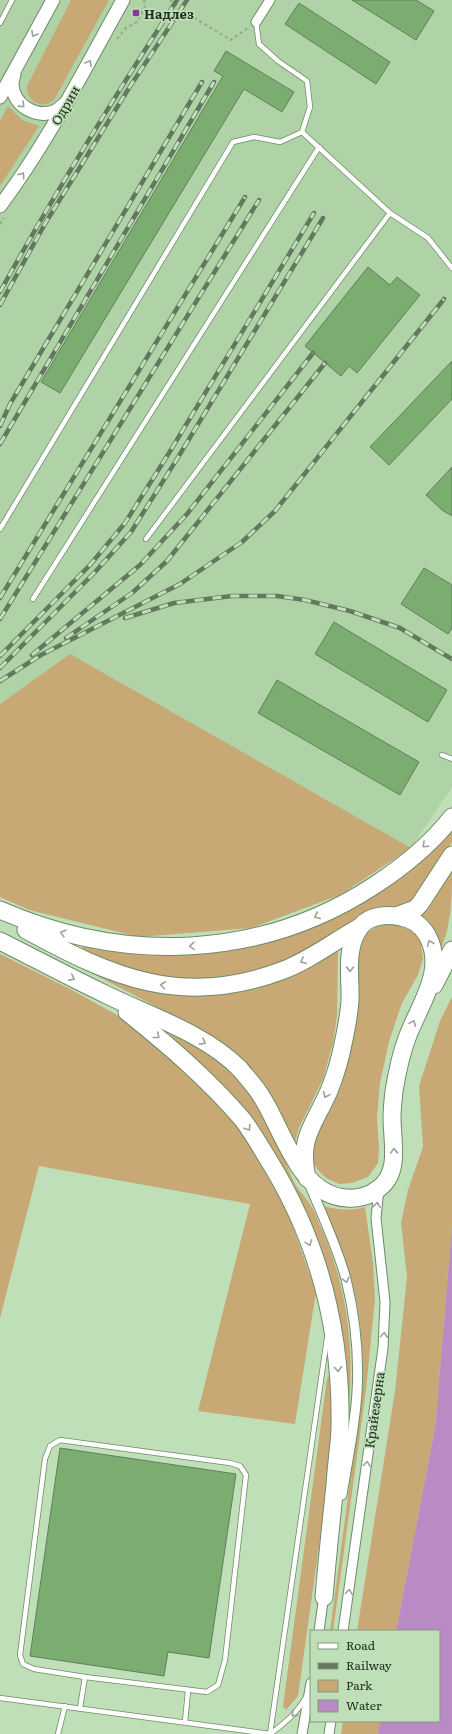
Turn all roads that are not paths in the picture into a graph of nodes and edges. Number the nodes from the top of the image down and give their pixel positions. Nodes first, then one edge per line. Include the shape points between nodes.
1 (12, 0) edge
2 (53, 0) edge
3 (123, 0) edge
4 (270, 0) edge
5 (256, 22) joint
6 (0, 23) edge
7 (15, 70) junction
8 (0, 97) edge
9 (68, 101) junction
10 (302, 132) junction
11 (319, 147) junction
12 (0, 206) edge
13 (390, 212) junction
14 (452, 268) edge
15 (0, 528) edge
16 (146, 539) dead end
17 (33, 599) dead end
18 (442, 755) dead end
19 (452, 759) edge
20 (452, 817) edge
21 (452, 855) edge
22 (0, 910) edge
23 (0, 915) edge
24 (396, 916) junction
25 (360, 926) junction
26 (0, 941) edge
27 (452, 950) edge
28 (105, 994) junction
29 (428, 995) junction
30 (307, 1178) junction
31 (379, 1189) junction
32 (330, 1313) junction
33 (324, 1597) junction
34 (319, 1630) edge
35 (343, 1630) edge
36 (85, 1677) junction
37 (310, 1688) edge
38 (188, 1691) junction
39 (310, 1691) edge
40 (0, 1698) edge
41 (65, 1706) junction
42 (80, 1708) junction
43 (185, 1722) junction
44 (58, 1734) edge
45 (270, 1734) edge
46 (302, 1734) edge

1 - 6 lane
2 -> 7 main road
9 -> 3 main road, Одрин
4 - 5 street
5 - 10 lane via 259,44 278,62 307,81 310,107
7 - 8 main road
7 -> 9 main road via 12,84 16,99 27,110 41,114 56,111
12 -> 9 main road, Одрин via 37,153
10 - 11 lane
10 - 15 lane via 280,142 254,137 233,142
11 - 13 lane
11 - 17 lane
13 - 14 lane via 428,238
13 - 16 lane
18 - 19 lane
20 -> 22 highway via 414,856 358,897 324,914 253,938 215,945 143,947 79,938 29,923
21 - 24 highway via 420,904 415,909
25 -> 23 highway via 310,958 282,971 222,986 192,988 131,979 102,968 63,950
24 - 25 highway via 384,915
29 -> 24 highway via 434,958 432,946 417,923
25 -> 30 highway via 351,951 348,1020 338,1066 308,1135 305,1148 303,1158
26 -> 28 highway
27 - 29 highway
28 -> 30 highway via 188,1033 223,1053 264,1099
28 -> 32 highway via 209,1082 244,1122 274,1169 299,1216 318,1266
31 -> 29 highway via 390,1174 393,1164 393,1104 400,1061 407,1038
30 - 31 highway via 320,1190 337,1197 355,1198
30 -> 33 street via 346,1279 354,1315 356,1346 355,1420
35 -> 31 street, Крайезерна via 383,1348 385,1302 376,1218
32 -> 33 highway via 339,1368 340,1431
32 - 45 lane
33 - 34 street
36 - 38 lane
36 - 38 lane via 34,1669 23,1664 20,1655 45,1459 50,1446 60,1440 230,1463 240,1466 246,1475 225,1660 218,1685 207,1692
36 - 42 lane
37 -> 45 lane via 299,1709
38 - 43 lane
39 - 46 street
40 - 41 lane
41 - 42 lane
41 - 44 lane
42 - 43 lane
43 - 45 lane

